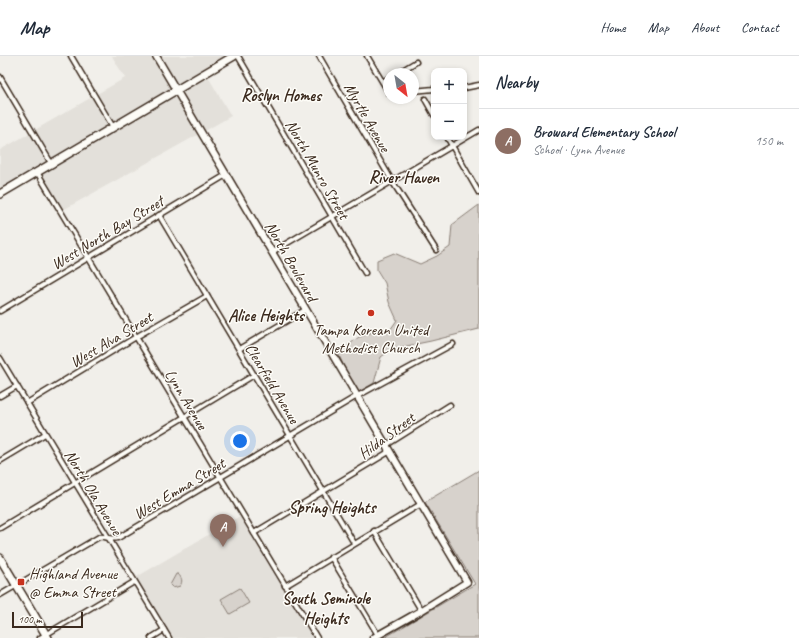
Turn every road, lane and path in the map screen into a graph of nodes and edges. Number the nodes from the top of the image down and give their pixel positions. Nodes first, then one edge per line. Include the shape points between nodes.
1 (71, 56) edge
2 (156, 56) edge
3 (234, 56) edge
4 (238, 56) edge
5 (318, 56) edge
6 (367, 56) edge
7 (416, 62) dead end
8 (406, 68) edge
9 (0, 77) edge
10 (383, 82) edge
11 (479, 86) edge
12 (467, 88) edge
13 (431, 89) edge
14 (419, 90) edge
15 (176, 91) junction
16 (425, 99) dead end
17 (431, 110) edge
18 (113, 127) junction
19 (479, 130) edge
20 (449, 140) edge
21 (452, 146) junction
22 (51, 163) junction
23 (37, 172) junction
24 (226, 175) junction
25 (392, 181) junction
26 (479, 193) edge
27 (0, 194) edge
28 (159, 215) junction
29 (332, 216) junction
30 (436, 250) dead end
31 (272, 252) junction
32 (88, 257) junction
33 (365, 273) dead end
34 (207, 296) junction
35 (305, 310) junction
36 (0, 311) edge
37 (136, 337) junction
38 (453, 344) dead end
39 (239, 349) junction
40 (0, 358) edge
41 (254, 375) junction
42 (17, 386) junction
43 (0, 396) edge
44 (356, 396) junction
45 (27, 403) junction
46 (450, 405) dead end
47 (184, 417) junction
48 (45, 434) junction
49 (290, 435) junction
50 (388, 448) junction
51 (0, 461) edge
52 (220, 477) junction
53 (75, 483) junction
54 (324, 491) junction
55 (421, 504) junction
56 (0, 528) edge
57 (374, 531) junction
58 (254, 533) junction
59 (109, 539) junction
60 (354, 543) junction
61 (331, 556) junction
62 (0, 558) edge
63 (134, 582) junction
64 (16, 585) junction
65 (285, 586) junction
66 (0, 595) edge
67 (422, 610) junction
68 (164, 630) junction
69 (376, 636) edge
70 (45, 637) edge
71 (151, 638) edge
72 (169, 638) edge
73 (316, 638) edge

1 - 18 street
2 - 15 street, North Boulevard
3 - 15 main road
4 - 29 street, North Munro Street
5 - 25 street, Myrtle Avenue
6 - 10 street
7 - 8 street
9 - 22 street
11 - 12 street
13 - 14 street
15 - 18 main road
15 - 24 street, North Boulevard
16 - 17 street
18 - 22 main road
19 - 21 street
20 - 21 street
21 - 25 street
21 - 26 street
22 - 23 main road
23 - 27 main road
23 - 32 street, Lynn Avenue
24 - 28 street, West North Bay Street
24 - 31 street, North Boulevard
25 - 29 street
25 - 30 street, Myrtle Avenue
28 - 32 street, West North Bay Street
28 - 34 street, Clearfield Avenue
29 - 31 street
29 - 33 street, North Munro Street
31 - 35 street, North Boulevard
32 - 36 street, West North Bay Street
32 - 37 street, Lynn Avenue
34 - 37 street, West Alva Street
34 - 39 street, Clearfield Avenue
35 - 39 street
35 - 44 street, North Boulevard
37 - 45 street, West Alva Street
37 - 47 street, Lynn Avenue
38 - 44 street, West Emma Street
39 - 41 street, Clearfield Avenue
40 - 42 street, North Ola Avenue
41 - 47 street
41 - 49 street, Clearfield Avenue
42 - 43 street
42 - 45 street, North Ola Avenue
44 - 49 street, West Emma Street
44 - 50 street, North Boulevard
45 - 48 street, North Ola Avenue
46 - 50 street, Hilda Street via 388,444
47 - 52 street, Lynn Avenue
47 - 53 street
48 - 51 street
48 - 53 street, North Ola Avenue
49 - 52 street, West Emma Street
49 - 54 street, Clearfield Avenue
50 - 54 street, Hilda Street via 387,453
50 - 55 street, North Boulevard
52 - 58 street, Lynn Avenue
52 - 59 street, West Emma Street via 118,538
53 - 56 street
53 - 59 street, North Ola Avenue
54 - 58 street, Hilda Street
54 - 60 street, Clearfield Avenue
55 - 57 street
55 - 67 street, North Boulevard via 467,582
57 - 60 street
57 - 67 street
58 - 65 street, Lynn Avenue
59 - 63 street, North Ola Avenue
59 - 64 street, West Emma Street via 99,537
60 - 61 street
61 - 65 street
61 - 69 street
62 - 64 main road
63 - 68 street, North Ola Avenue
63 - 70 street
64 - 66 street, West Emma Street
64 - 70 main road
65 - 73 street, Lynn Avenue
67 - 69 street
68 - 71 street
68 - 72 street, North Ola Avenue

